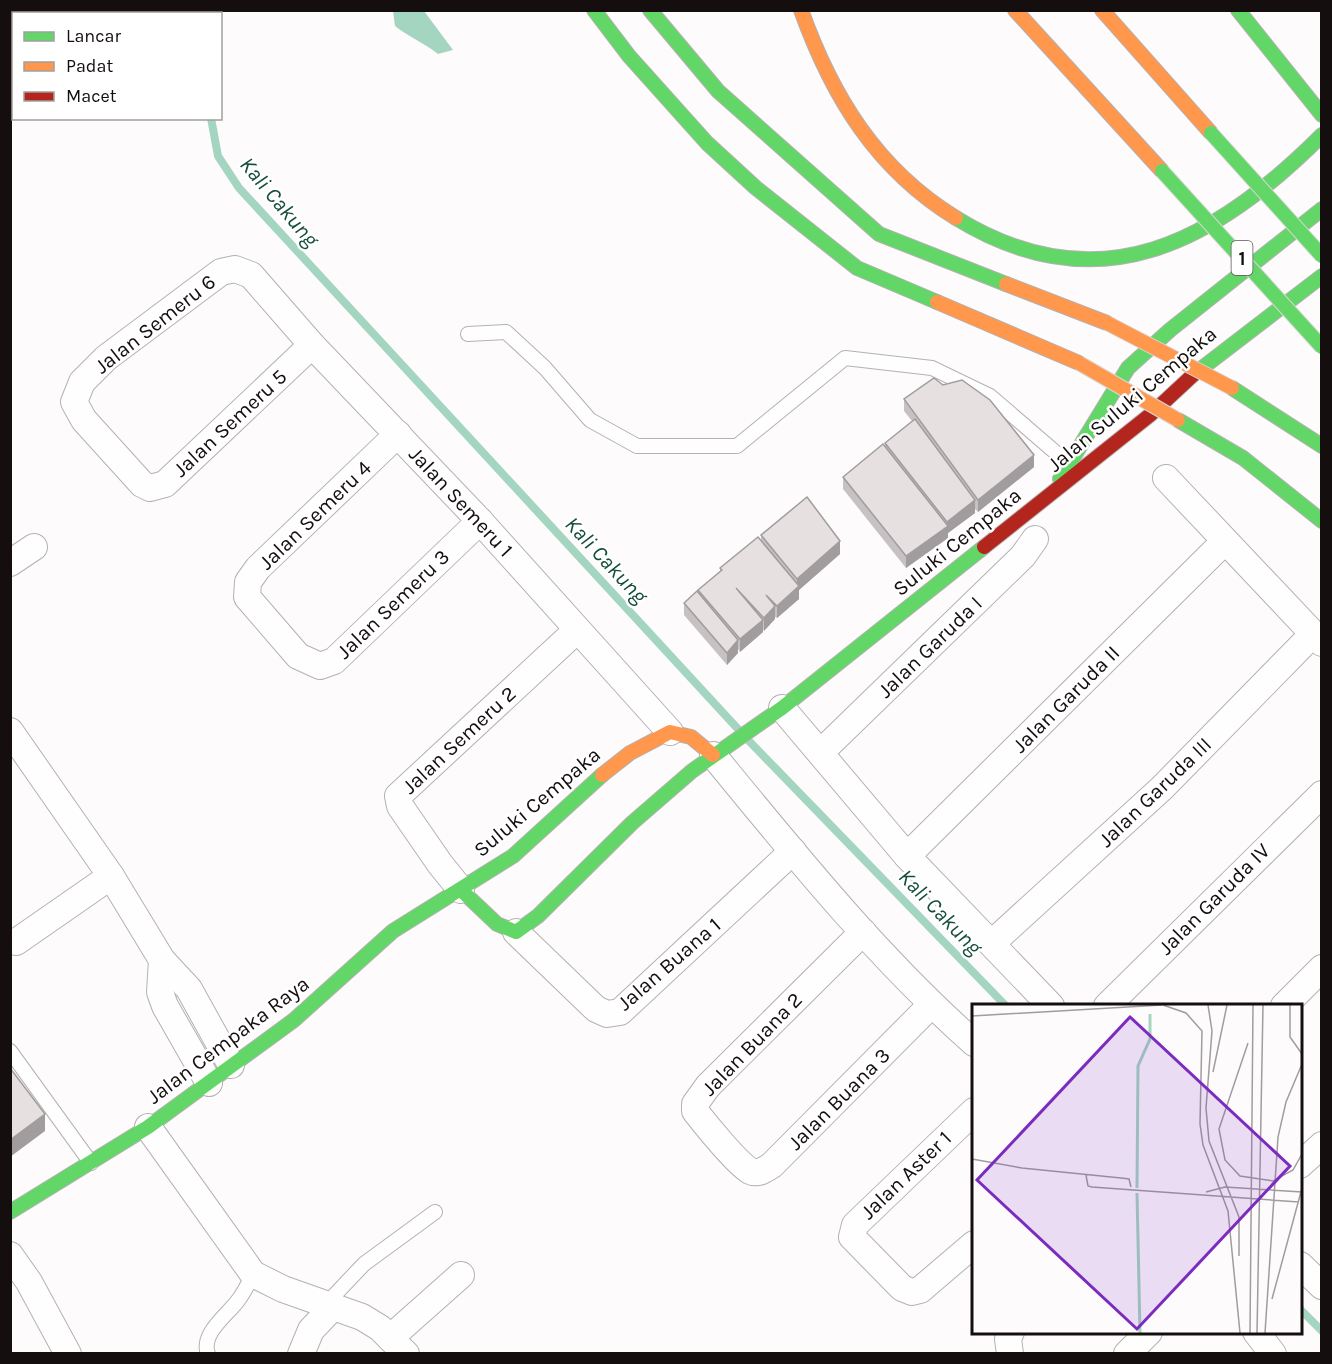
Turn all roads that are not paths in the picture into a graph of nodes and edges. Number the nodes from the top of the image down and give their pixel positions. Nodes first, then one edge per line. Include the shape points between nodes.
1 (594, 10) edge
2 (650, 10) edge
3 (658, 10) edge
4 (801, 10) edge
5 (1015, 10) edge
6 (1102, 10) edge
7 (1238, 10) edge
8 (679, 46) junction
9 (1322, 115) edge
10 (1322, 135) edge
11 (1322, 209) edge
12 (1322, 256) edge
13 (250, 274) joint
14 (1322, 276) edge
15 (468, 334) dead end
16 (312, 345) junction
17 (1322, 347) edge
18 (1191, 350) dead end
19 (1205, 364) junction
20 (398, 434) junction
21 (1322, 446) edge
22 (1068, 463) junction
23 (1079, 472) junction
24 (1166, 478) dead end
25 (142, 484) joint
26 (1054, 491) junction
27 (480, 521) junction
28 (1322, 521) edge
29 (1035, 539) dead end
30 (1226, 541) junction
31 (34, 547) dead end
32 (10, 563) edge
33 (577, 630) junction
34 (1317, 639) edge
35 (298, 656) joint
36 (782, 708) junction
37 (670, 732) junction
38 (13, 741) edge
39 (722, 750) junction
40 (821, 752) junction
41 (1322, 794) edge
42 (793, 851) junction
43 (907, 856) junction
44 (111, 876) junction
45 (461, 890) junction
46 (516, 932) junction
47 (862, 932) junction
48 (16, 942) dead end
49 (992, 943) junction
50 (162, 960) junction
51 (1322, 968) edge
52 (1050, 1004) edge
53 (1108, 1004) edge
54 (1285, 1004) edge
55 (931, 1005) junction
56 (972, 1041) edge
57 (10, 1051) edge
58 (231, 1065) junction
59 (208, 1083) junction
60 (972, 1113) edge
61 (148, 1127) junction
62 (1322, 1145) edge
63 (741, 1161) joint
64 (91, 1163) junction
65 (1302, 1163) edge
66 (10, 1212) edge
67 (435, 1212) dead end
68 (972, 1246) edge
69 (10, 1256) edge
70 (1302, 1267) edge
71 (253, 1274) junction
72 (461, 1275) dead end
73 (1322, 1286) edge
74 (331, 1304) junction
75 (1010, 1334) edge
76 (1147, 1334) edge
77 (1258, 1334) edge
78 (398, 1346) edge
79 (68, 1353) edge
80 (208, 1353) edge
81 (301, 1353) edge
82 (1010, 1353) edge
83 (1127, 1353) edge
84 (1273, 1353) edge

1 - 28 main road, bridge via 629,56 707,143 763,194 857,268 1079,363 1243,458
2 - 8 main road
3 - 8 main road
4 - 10 main road via 822,65 864,133 911,189 965,226 1019,248 1100,261 1149,253 1187,237 1233,210 1284,172
5 - 17 main road, 1, bridge
6 - 12 main road, bridge
7 - 9 main road
8 - 21 main road, bridge via 718,91 879,234 1107,323 1232,388
11 - 22 main road, Jalan Suluki Cempaka via 1128,368
13 - 16 street, Jalan Semeru 1
13 - 25 street, Jalan Semeru 6 via 235,269 221,272 106,358 77,390 74,402 84,420
14 - 19 main road, Jalan Suluki Cempaka
15 - 22 lane via 506,332 545,368 590,420 637,446 737,446 845,358 932,368 990,396
16 - 20 street, Jalan Semeru 1
16 - 25 street, Jalan Semeru 5 via 165,484 150,488
18 - 19 main road
19 - 23 main road, Jalan Suluki Cempaka
20 - 27 street, Jalan Semeru 1
20 - 35 street, Jalan Semeru 4 via 248,582 247,597
22 - 23 lane
22 - 26 main road, Jalan Suluki Cempaka
23 - 26 main road, Jalan Suluki Cempaka
24 - 30 street
26 - 36 main road, Suluki Cempaka
27 - 33 street, Jalan Semeru 1
27 - 35 street, Jalan Semeru 3 via 334,661 320,666
29 - 40 street, Jalan Garuda I via 1023,556
30 - 34 street
30 - 43 street, Jalan Garuda II
31 - 32 street
33 - 37 street, Jalan Semeru 1
33 - 45 street, Jalan Semeru 2 via 398,796 400,806
34 - 49 street, Jalan Garuda III
36 - 39 main road, Suluki Cempaka
36 - 40 street
37 - 39 main road
37 - 45 main road, Suluki Cempaka via 630,753 513,855
38 - 44 street
39 - 42 street
39 - 46 main road, Suluki Cempaka via 645,811 538,916
40 - 43 street
41 - 53 street, Jalan Garuda IV
42 - 46 street, Jalan Buana 1 via 620,1012 607,1014 596,1009
42 - 47 street
43 - 49 street
44 - 48 street
44 - 50 street
45 - 46 main road via 497,924
45 - 58 main road, Jalan Cempaka Raya via 433,903 393,931 294,1020
47 - 55 street
47 - 63 street, Jalan Buana 2 via 708,1086 695,1104 695,1111
49 - 52 street
50 - 58 street via 189,989
50 - 59 street via 160,992 165,1006
51 - 54 street
55 - 56 street
55 - 63 street, Jalan Buana 3 via 772,1165 757,1172
57 - 64 lane
58 - 59 main road, Jalan Cempaka Raya
59 - 61 main road, Jalan Cempaka Raya
60 - 68 street, Jalan Aster 1 via 855,1225 852,1237 902,1288 912,1292 920,1290
61 - 64 main road, Jalan Cempaka Raya
61 - 71 street
62 - 65 street
64 - 66 main road, Jalan Cempaka Raya
67 - 74 lane via 364,1264
69 - 79 street
70 - 73 street
71 - 74 street via 283,1289
71 - 80 lane via 239,1299 213,1329
72 - 78 street
74 - 78 street via 380,1328
74 - 81 street via 311,1330
75 - 82 street
76 - 83 street
77 - 84 street

